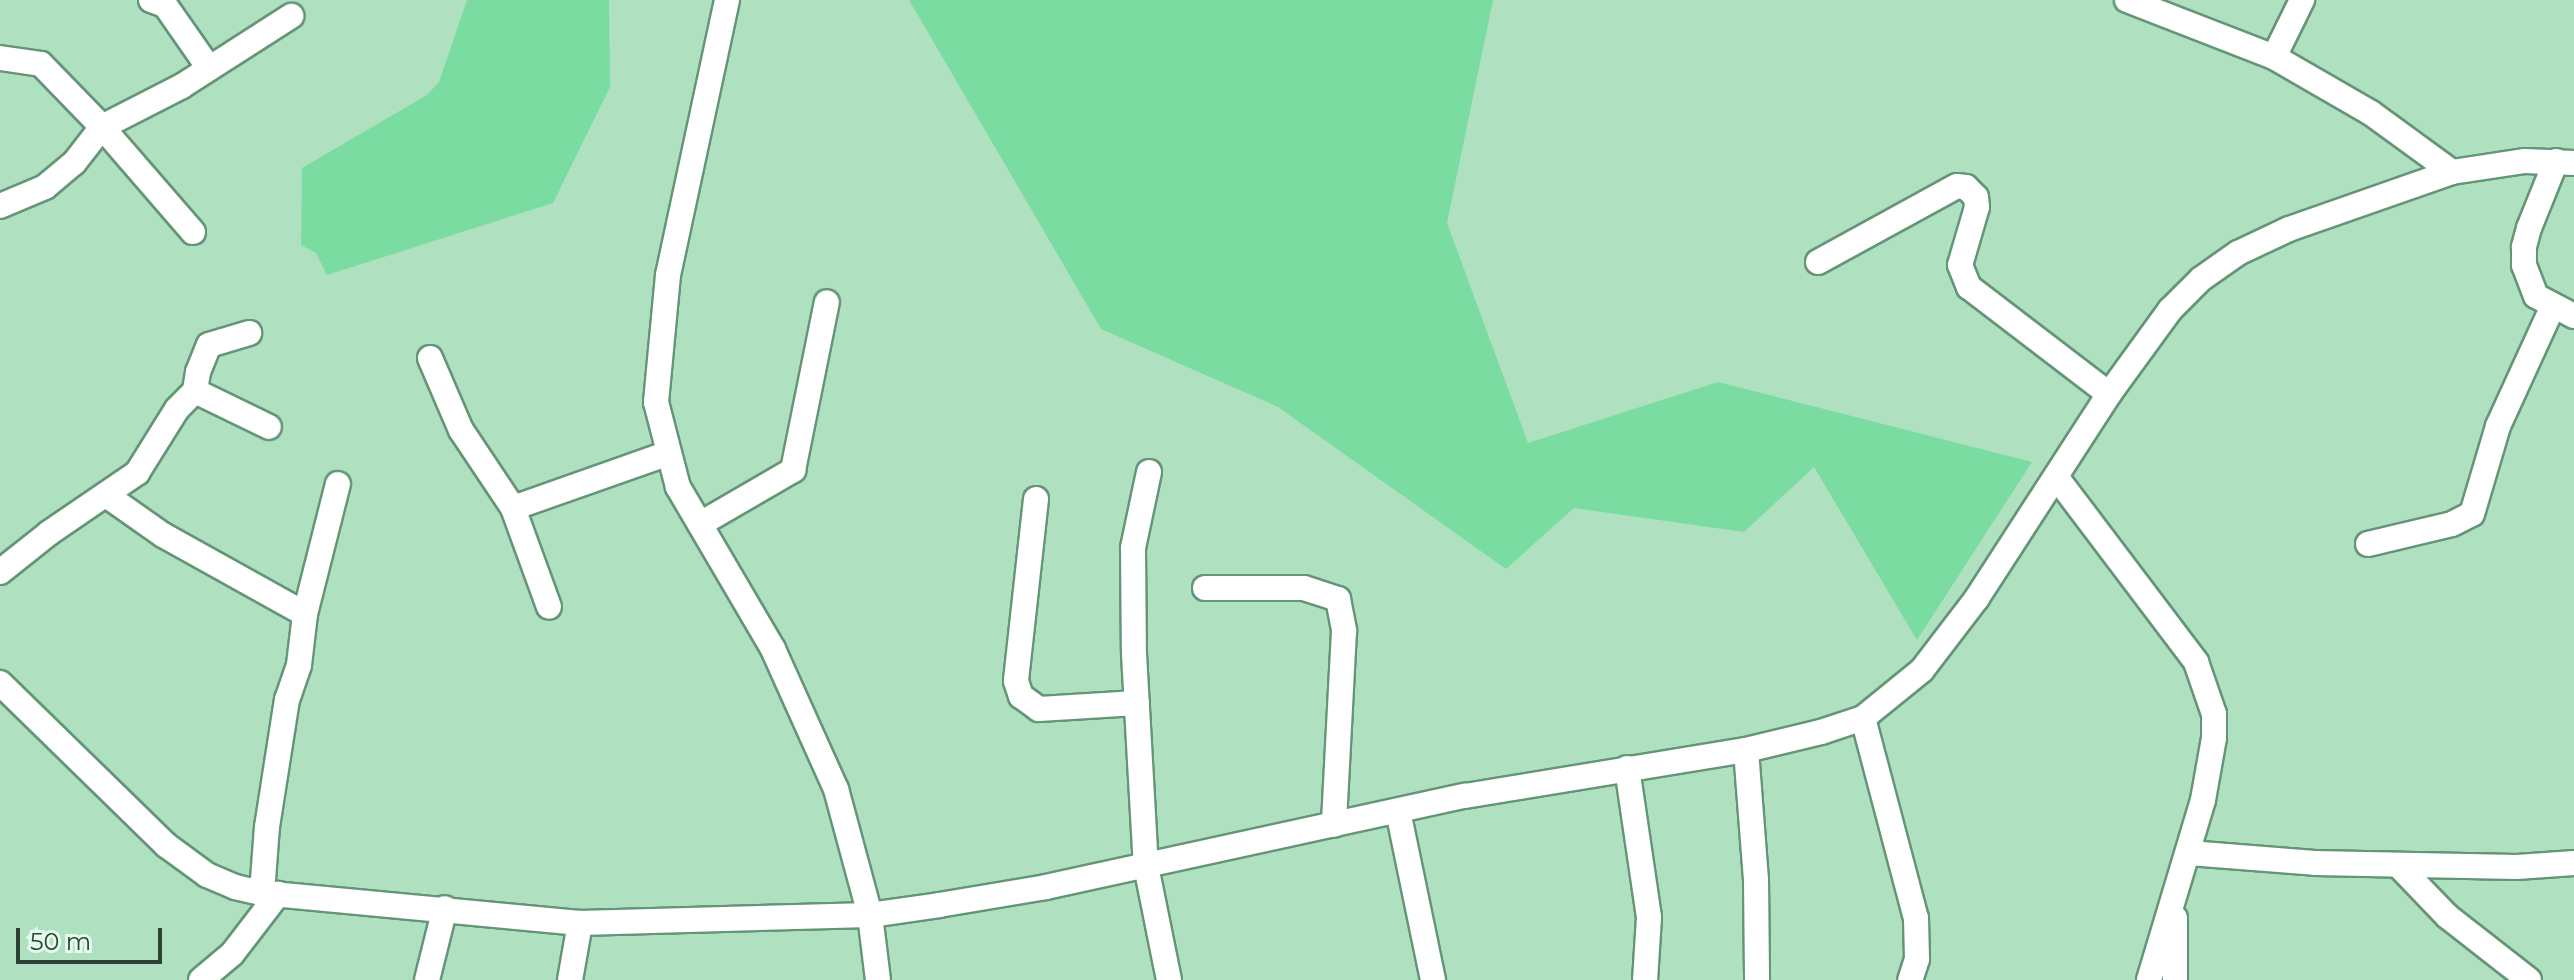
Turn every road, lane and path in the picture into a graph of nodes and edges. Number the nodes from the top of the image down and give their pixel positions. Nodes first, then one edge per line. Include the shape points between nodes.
1 (151, 0) edge
2 (727, 0) edge
3 (2127, 0) edge
4 (2302, 0) edge
5 (291, 16) dead end
6 (2274, 57) junction
7 (0, 58) edge
8 (209, 68) junction
9 (102, 127) junction
10 (2565, 162) edge
11 (2452, 172) junction
12 (0, 206) edge
13 (193, 232) dead end
14 (1818, 262) dead end
15 (827, 302) dead end
16 (2564, 311) edge
17 (249, 333) dead end
18 (430, 358) dead end
19 (195, 391) junction
20 (2109, 394) junction
21 (269, 427) dead end
22 (669, 453) junction
23 (1149, 472) dead end
24 (2057, 478) junction
25 (338, 484) dead end
26 (106, 495) junction
27 (1036, 499) dead end
28 (513, 508) junction
29 (700, 524) junction
30 (2368, 544) dead end
31 (0, 572) edge
32 (1205, 588) dead end
33 (549, 607) dead end
34 (305, 614) junction
35 (0, 683) edge
36 (1137, 703) junction
37 (1863, 718) junction
38 (1746, 750) junction
39 (1627, 768) junction
40 (1398, 811) junction
41 (1334, 825) junction
42 (2189, 853) junction
43 (2574, 863) edge
44 (2398, 865) junction
45 (1146, 866) junction
46 (270, 894) junction
47 (2175, 895) junction
48 (445, 908) junction
49 (870, 915) junction
50 (580, 923) junction
51 (201, 980) edge
52 (427, 980) edge
53 (570, 980) edge
54 (878, 980) edge
55 (1169, 980) edge
56 (1433, 980) edge
57 (1645, 980) edge
58 (1757, 980) edge
59 (1910, 980) edge
60 (2149, 980) edge
61 (2175, 980) edge
62 (2529, 980) edge

1 - 8 street via 165,5
2 - 22 street via 668,275 656,402
3 - 6 street
4 - 6 street
5 - 8 street
6 - 11 street via 2371,113
7 - 9 street via 41,64
8 - 9 street
9 - 12 street via 74,163 45,187
9 - 13 street
10 - 11 street via 2525,161
10 - 16 street via 2524,247 2528,283 2536,296
11 - 20 street via 2289,229 2238,253 2170,310
14 - 20 street via 1957,186 1966,187 1977,207 1960,265 1969,287
15 - 29 street via 793,470
16 - 30 street via 2498,426 2472,514 2452,524
17 - 19 street via 209,345
18 - 28 street via 461,430
19 - 21 street
19 - 26 street via 177,409 137,473
20 - 24 street
22 - 28 street
22 - 29 street via 678,487
23 - 36 street via 1133,548
24 - 37 street via 1922,670
24 - 42 street via 2196,662 2209,690 2214,738
25 - 34 street
26 - 31 street
26 - 34 street via 163,535
27 - 36 street via 1016,681 1021,696 1039,709
28 - 33 street
29 - 49 street via 773,649 836,789
32 - 41 street via 1304,588 1338,599 1344,631
34 - 46 street via 267,827
35 - 46 street via 166,845 207,875
36 - 45 street
37 - 38 street
37 - 59 street via 1916,918 1919,937
38 - 39 street
38 - 58 street
39 - 40 street
39 - 57 street via 1649,917
40 - 41 street
40 - 56 street
41 - 45 street
42 - 44 street
42 - 47 street
43 - 44 street
44 - 62 street via 2447,916
45 - 49 street
45 - 55 street
46 - 48 street
46 - 51 street via 232,954
47 - 60 street
47 - 61 street
48 - 50 street
48 - 52 street
49 - 50 street
49 - 54 street
50 - 53 street

